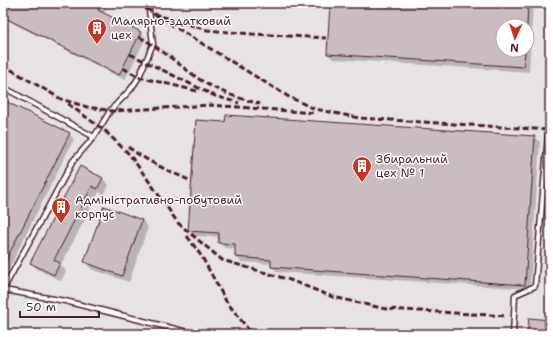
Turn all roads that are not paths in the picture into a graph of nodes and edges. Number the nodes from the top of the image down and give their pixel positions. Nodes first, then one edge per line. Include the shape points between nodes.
1 (146, 3) edge
2 (3, 87) edge
3 (550, 112) edge
4 (94, 137) junction
5 (549, 137) edge
6 (3, 290) edge
7 (195, 334) edge
8 (513, 334) edge

1 - 4 lane via 153,44 139,77 110,111
2 - 4 lane
3 - 5 lane
4 - 6 lane via 73,161
5 - 8 lane via 535,286 515,295
6 - 7 lane via 65,301

